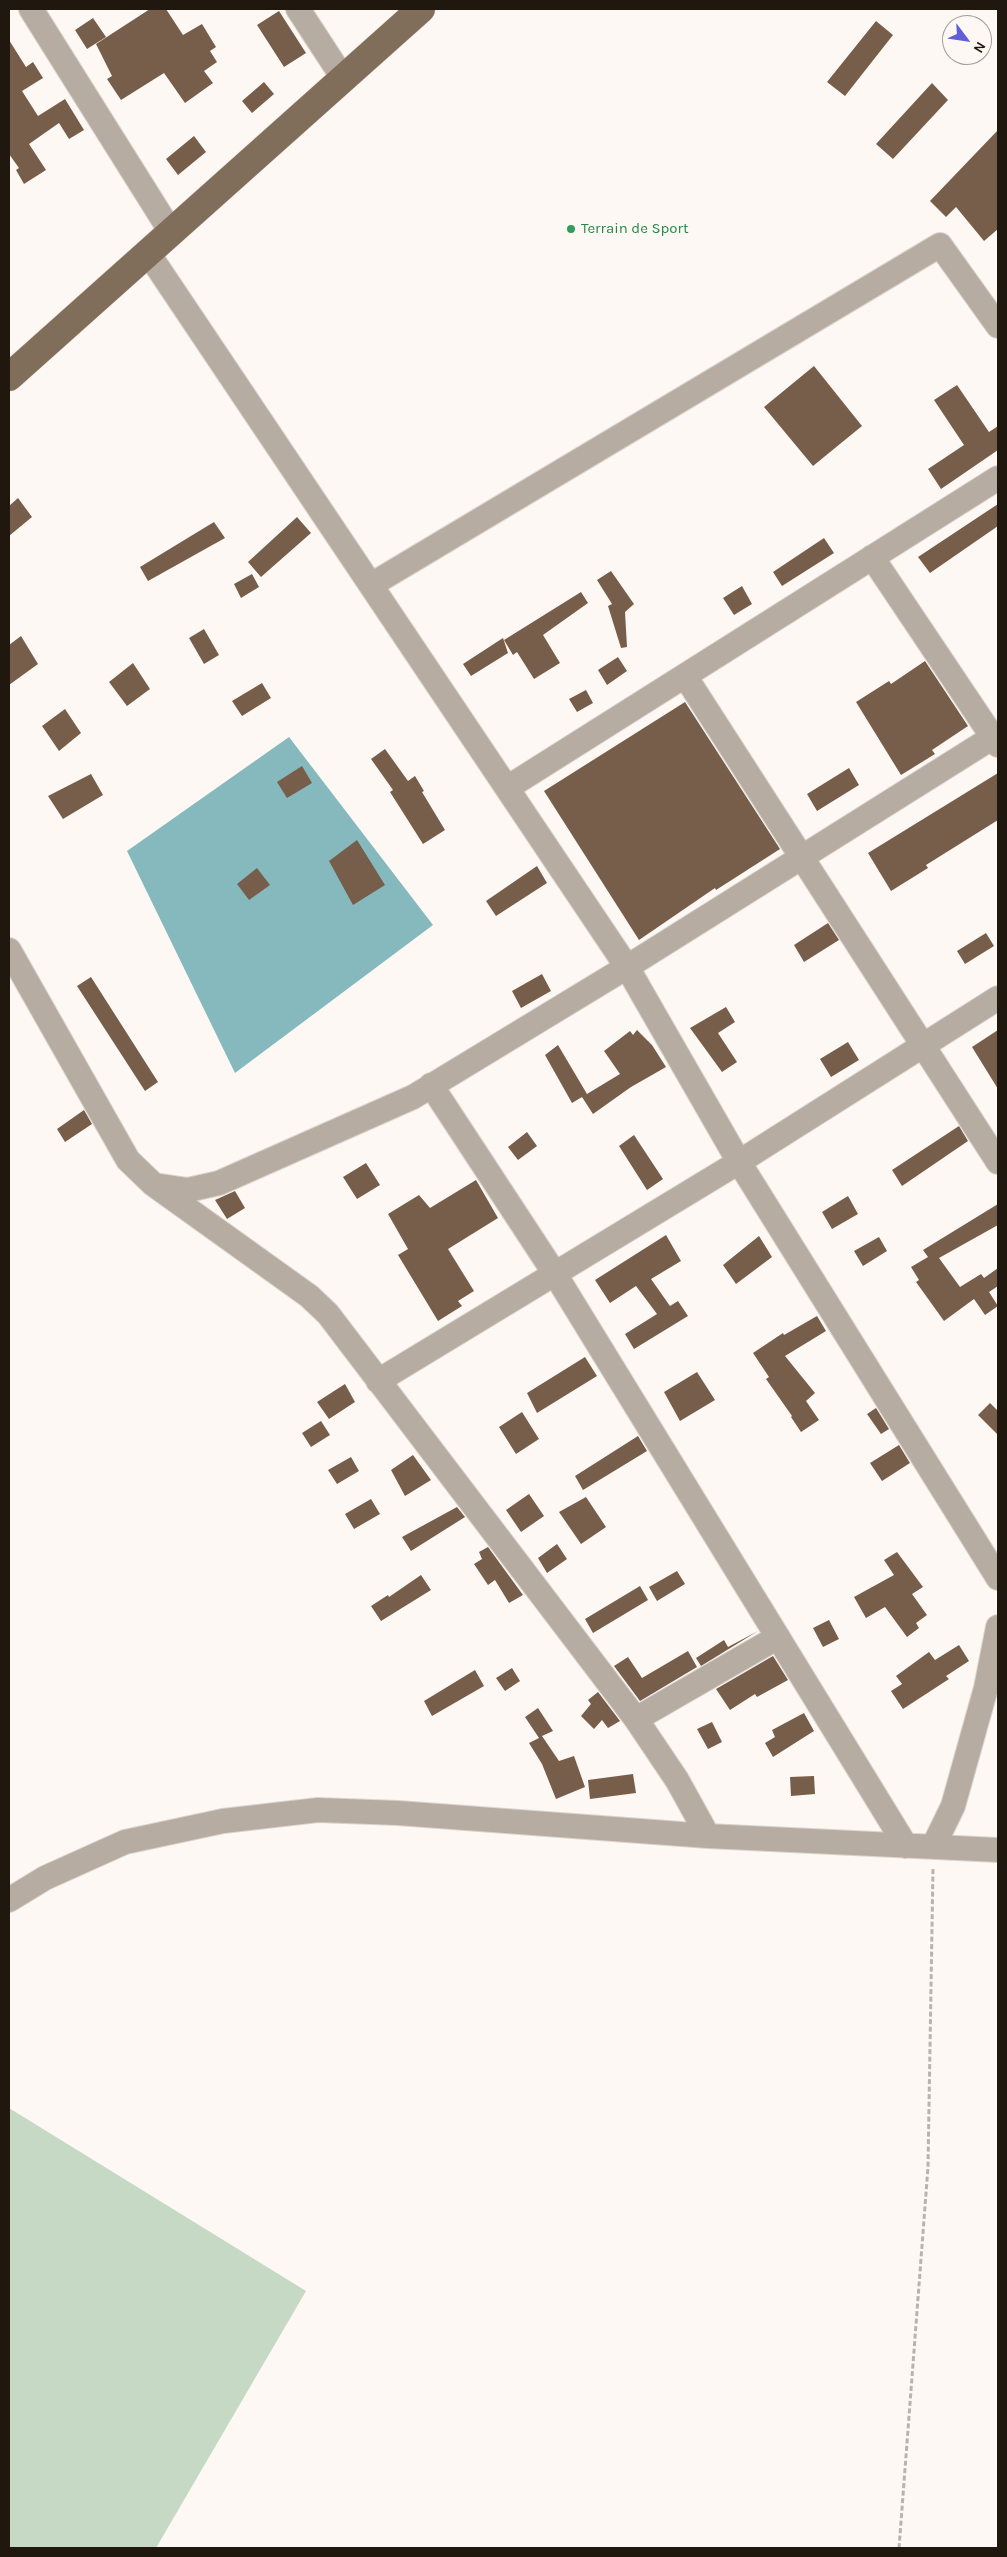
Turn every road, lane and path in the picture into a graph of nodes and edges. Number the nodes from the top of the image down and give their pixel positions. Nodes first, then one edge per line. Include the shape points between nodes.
1 (31, 9) edge
2 (298, 9) edge
3 (421, 9) edge
4 (343, 78) junction
5 (171, 232) junction
6 (148, 253) junction
7 (998, 326) edge
8 (9, 377) edge
9 (998, 478) edge
10 (872, 557) junction
11 (371, 585) junction
12 (685, 676) junction
13 (997, 739) edge
14 (507, 788) junction
15 (803, 856) junction
16 (9, 950) edge
17 (627, 967) junction
18 (998, 998) edge
19 (923, 1046) junction
20 (431, 1086) junction
21 (739, 1162) junction
22 (998, 1162) edge
23 (154, 1184) junction
24 (555, 1274) junction
25 (378, 1381) junction
26 (998, 1578) edge
27 (998, 1627) edge
28 (778, 1637) junction
29 (995, 1662) edge
30 (636, 1719) junction
31 (708, 1836) junction
32 (906, 1846) junction
33 (933, 1847) junction
34 (998, 1850) edge
35 (9, 1900) edge
36 (899, 2548) edge

1 - 5 street
2 - 4 street
3 - 4 main road
4 - 5 main road
5 - 6 main road
6 - 8 main road
6 - 11 street
7 - 11 street via 940,246
9 - 10 street
10 - 12 street
10 - 13 street
11 - 14 street
12 - 14 street
12 - 15 street
13 - 15 street
14 - 17 street
15 - 17 street
15 - 19 street
16 - 23 street via 128,1160
17 - 20 street
17 - 21 street
18 - 19 street
19 - 21 street
19 - 22 street
20 - 23 street via 413,1097 219,1183 188,1190
20 - 24 street
21 - 24 street
21 - 26 street
23 - 25 street via 309,1296 328,1314
24 - 25 street
24 - 28 street
25 - 30 street
27 - 29 street
28 - 30 street
28 - 32 street
29 - 33 street via 954,1806
30 - 31 street via 677,1780
31 - 32 street
31 - 35 street via 398,1812 318,1810 223,1821 125,1842 45,1878
32 - 33 street
33 - 34 street
33 - 36 path via 928,2167

